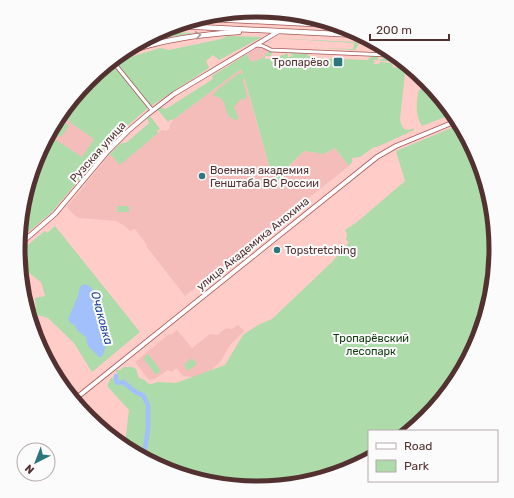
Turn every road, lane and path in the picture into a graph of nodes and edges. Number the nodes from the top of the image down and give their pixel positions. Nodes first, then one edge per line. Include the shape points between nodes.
1 (258, 17) edge
2 (222, 20) edge
3 (243, 21) junction
4 (314, 24) edge
5 (191, 27) edge
6 (258, 30) junction
7 (280, 31) junction
8 (344, 34) edge
9 (256, 45) junction
10 (142, 47) edge
11 (384, 55) edge
12 (116, 65) edge
13 (152, 110) junction
14 (452, 123) edge
15 (25, 240) edge
16 (78, 396) edge

1 - 3 street
2 - 3 main road
3 - 4 main road
5 - 6 main road
6 - 7 main road
10 -> 6 main road via 200,35
7 - 8 main road
7 - 9 street, Рузская улица
9 - 11 street via 271,50
9 - 13 street, Рузская улица
12 - 13 street
13 - 15 street, Рузская улица via 115,143 55,214
14 - 16 street, улица Академика Анохина via 396,146 377,157

